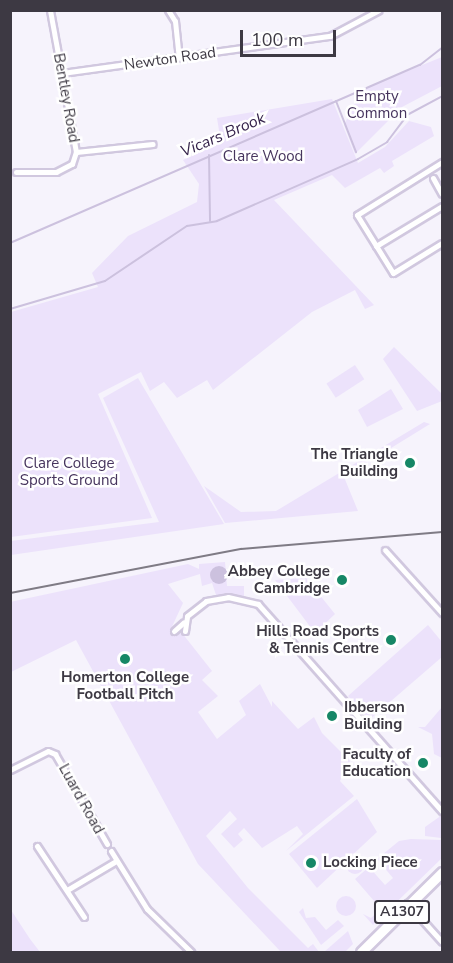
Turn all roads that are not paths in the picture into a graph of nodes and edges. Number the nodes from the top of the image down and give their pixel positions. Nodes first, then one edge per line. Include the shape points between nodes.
1 (50, 10) edge
2 (168, 10) edge
3 (380, 10) edge
4 (179, 58) junction
5 (62, 73) junction
6 (153, 144) dead end
7 (76, 152) junction
8 (442, 162) edge
9 (16, 172) dead end
10 (433, 178) dead end
11 (442, 194) edge
12 (442, 206) edge
13 (442, 243) edge
14 (376, 246) junction
15 (385, 550) dead end
16 (442, 613) edge
17 (184, 622) junction
18 (174, 631) dead end
19 (185, 631) dead end
20 (10, 770) edge
21 (442, 811) edge
22 (107, 844) dead end
23 (37, 846) dead end
24 (111, 852) dead end
25 (116, 861) junction
26 (442, 872) edge
27 (67, 890) junction
28 (408, 904) junction
29 (84, 917) dead end
30 (442, 942) edge
31 (364, 950) edge
32 (191, 952) edge

1 - 5 street, Bentley Road
2 - 4 street via 175,21
3 - 4 street, Newton Road via 330,36
4 - 5 street, Newton Road
5 - 7 street, Bentley Road
6 - 7 street via 86,155
7 - 9 street, Bentley Road via 72,164 56,172
8 - 14 street via 357,215
10 - 11 street
12 - 14 street
13 - 14 street via 393,273
15 - 16 street
17 - 18 street
17 - 19 street
17 - 21 street via 196,608 220,597 258,604
20 - 22 street, Luard Road via 45,752 55,754
23 - 27 street
24 - 25 street, Luard Road
25 - 27 street
25 - 32 street, Luard Road via 147,909
26 - 28 main road, A1307
27 - 29 street
28 - 30 street
28 - 31 main road, A1307

